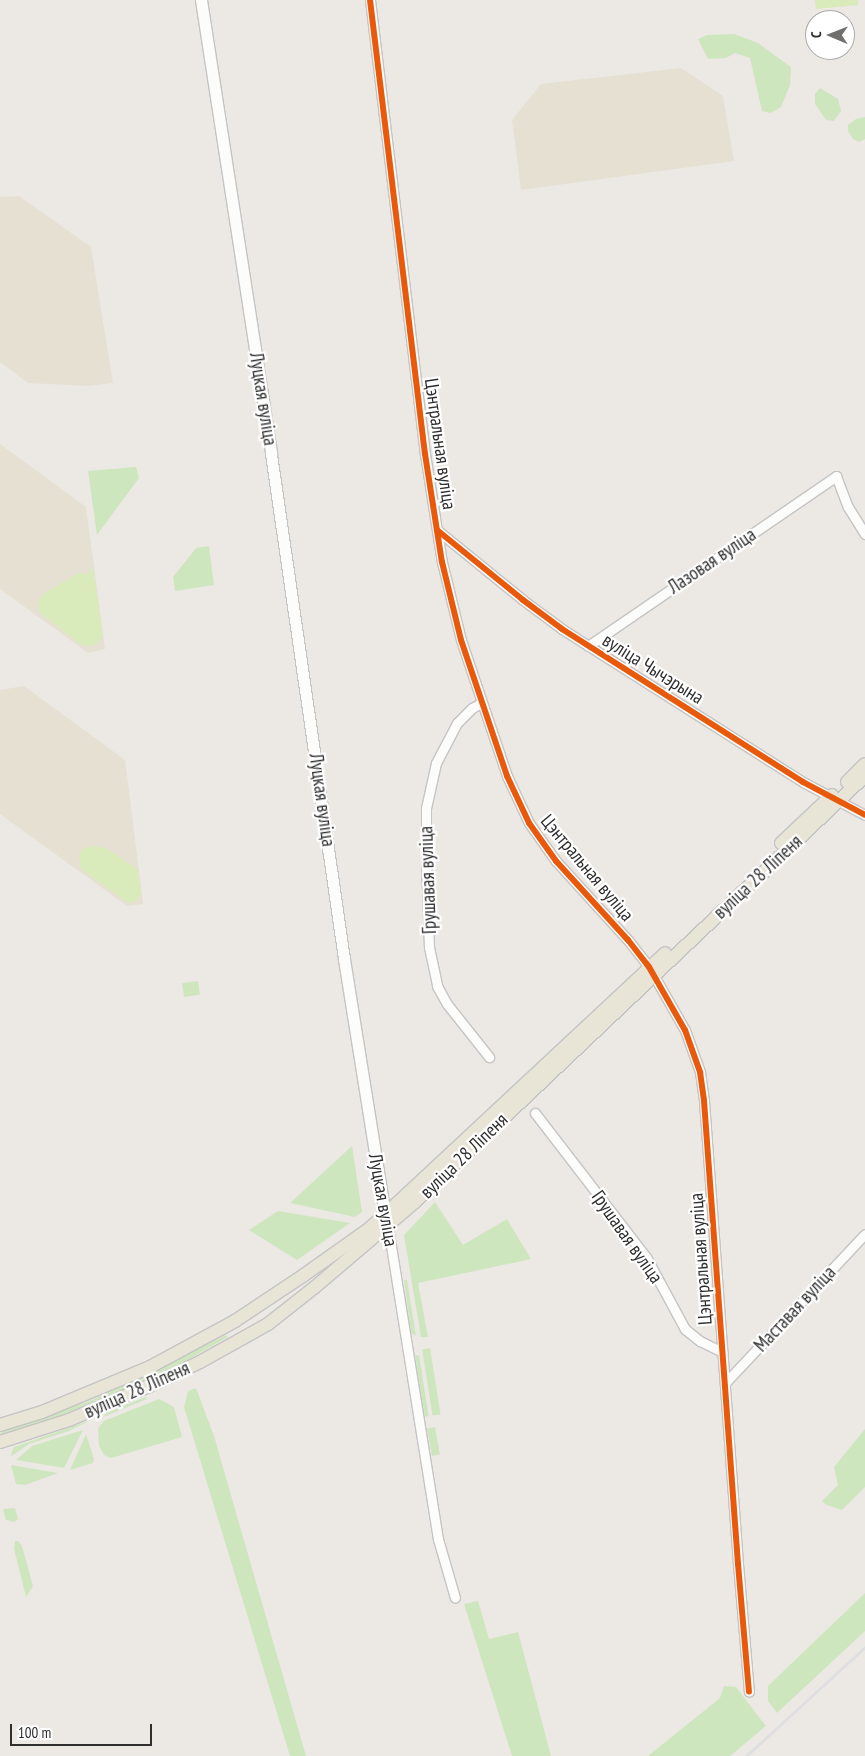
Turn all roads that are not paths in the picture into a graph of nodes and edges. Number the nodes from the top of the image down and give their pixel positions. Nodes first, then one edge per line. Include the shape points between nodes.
1 (201, 0) edge
2 (370, 0) edge
3 (437, 530) junction
4 (865, 534) edge
5 (588, 646) junction
6 (481, 703) junction
7 (865, 764) edge
8 (865, 776) edge
9 (835, 799) junction
10 (865, 815) edge
11 (652, 971) junction
12 (489, 1057) dead end
13 (535, 1113) dead end
14 (386, 1220) junction
15 (865, 1234) edge
16 (235, 1320) junction
17 (243, 1338) junction
18 (723, 1352) junction
19 (725, 1383) junction
20 (0, 1425) edge
21 (0, 1442) edge
22 (455, 1598) dead end
23 (750, 1692) dead end

1 - 14 main road, Луцкая вуліца
2 - 3 street, Цэнтральная вуліца
3 - 5 street, вуліца Чычэрына via 523,600
3 - 6 street, Цэнтральная вуліца via 454,614
4 - 5 street, Лазовая вуліца via 848,507 836,476
5 - 9 street, вуліца Чычэрына
6 - 11 street, Цэнтральная вуліца via 529,823 556,861
6 - 12 street, Грушавая вуліца via 457,723 436,764 426,808 426,862 429,947 437,986 447,1004
7 - 9 main road, вуліца 28 Ліпеня
8 - 9 main road, вуліца 28 Ліпеня
9 - 10 street, вуліца Чычэрына
9 - 11 main road, вуліца 28 Ліпеня
11 - 14 main road, вуліца 28 Ліпеня
11 - 18 street, Цэнтральная вуліца via 686,1030 700,1072
13 - 18 street, Грушавая вуліца via 646,1257 686,1330
14 - 16 main road, вуліца 28 Ліпеня
14 - 17 main road, вуліца 28 Ліпеня via 315,1287 268,1324
14 - 22 street, Луцкая вуліца via 438,1538
15 - 19 street, Маставая вуліца
16 - 17 main road
16 - 20 main road, вуліца 28 Ліпеня via 142,1371 42,1412
17 - 21 main road, вуліца 28 Ліпеня via 200,1362 112,1402
18 - 19 street, Цэнтральная вуліца
19 - 23 street, Цэнтральная вуліца

